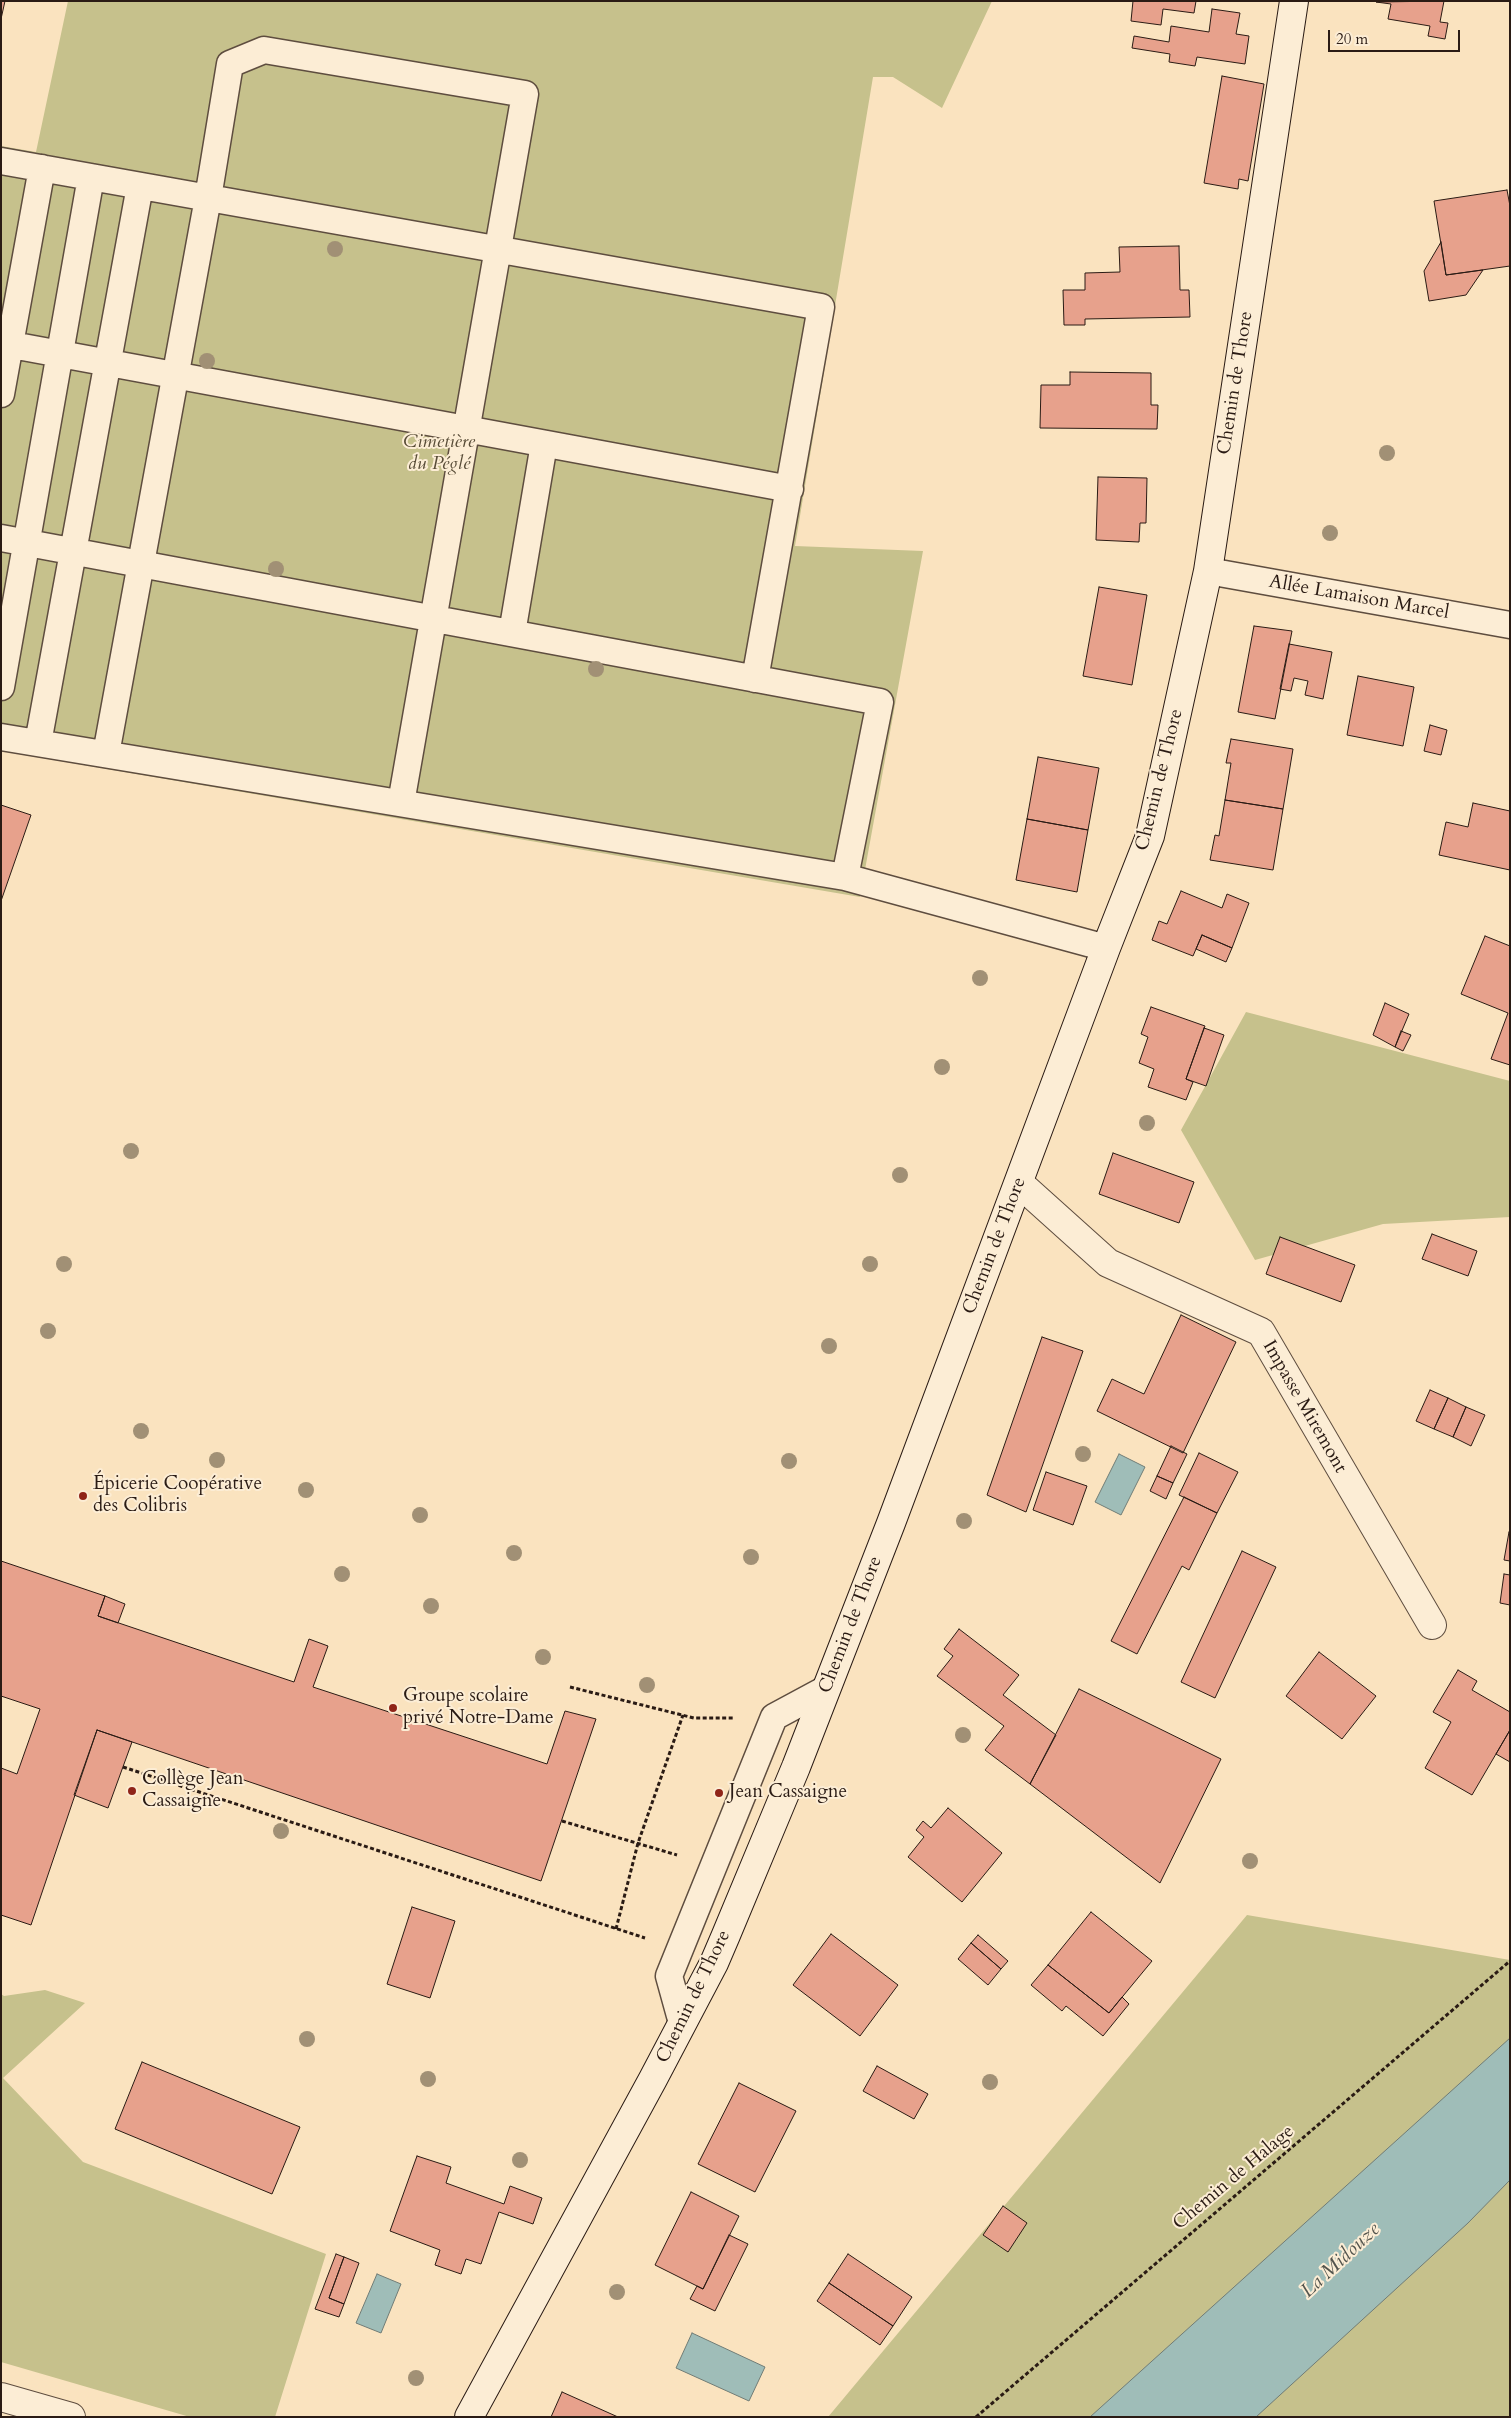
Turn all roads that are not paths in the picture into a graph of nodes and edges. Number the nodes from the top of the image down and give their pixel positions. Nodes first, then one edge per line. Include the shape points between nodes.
1 (1294, 1) edge
2 (1, 161) edge
3 (42, 168) junction
4 (92, 177) junction
5 (140, 186) junction
6 (208, 198) junction
7 (497, 250) junction
8 (6, 344) edge
9 (61, 354) junction
10 (108, 363) junction
11 (176, 375) junction
12 (1, 394) edge
13 (466, 429) junction
14 (544, 444) junction
15 (790, 490) junction
16 (1, 538) edge
17 (27, 543) junction
18 (74, 551) junction
19 (142, 564) junction
20 (1208, 570) junction
21 (432, 619) junction
22 (1510, 625) edge
23 (512, 633) junction
24 (755, 679) junction
25 (1, 687) edge
26 (1, 737) edge
27 (38, 743) junction
28 (106, 754) junction
29 (401, 803) junction
30 (846, 877) junction
31 (1106, 948) junction
32 (1019, 1183) junction
33 (1432, 1625) dead end
34 (826, 1689) junction
35 (682, 2023) junction
36 (1, 2397) edge
37 (71, 2417) edge
38 (469, 2417) edge

1 - 20 street, Chemin de Thore
2 - 3 lane
3 - 4 lane
3 - 8 lane
4 - 5 lane
4 - 9 lane
5 - 6 lane
5 - 10 lane
6 - 7 lane
6 - 7 lane via 230,64 264,50 525,94
6 - 11 lane
7 - 13 lane
7 - 15 lane via 821,307
8 - 9 lane
8 - 12 lane
9 - 10 lane
9 - 17 lane
10 - 11 lane
10 - 18 lane
11 - 13 lane
11 - 19 lane
13 - 14 lane
13 - 21 lane
14 - 15 lane
14 - 23 lane
15 - 24 lane
16 - 17 lane
17 - 18 lane
17 - 25 lane
18 - 19 lane
18 - 27 lane
19 - 21 lane
19 - 28 lane
20 - 22 lane, Allée Lamaison Marcel
20 - 31 street, Chemin de Thore via 1150,836
21 - 23 lane
21 - 29 lane
23 - 24 lane
24 - 30 lane via 880,702
26 - 27 lane
27 - 28 lane
28 - 29 lane
29 - 30 lane
30 - 31 lane
31 - 32 street, Chemin de Thore
32 - 33 street, Impasse Miremont via 1108,1263 1261,1332
32 - 34 street, Chemin de Thore
34 - 35 street, Chemin de Thore via 717,1956
34 - 35 lane via 774,1717 669,1976
35 - 38 street, Chemin de Thore
36 - 37 street

